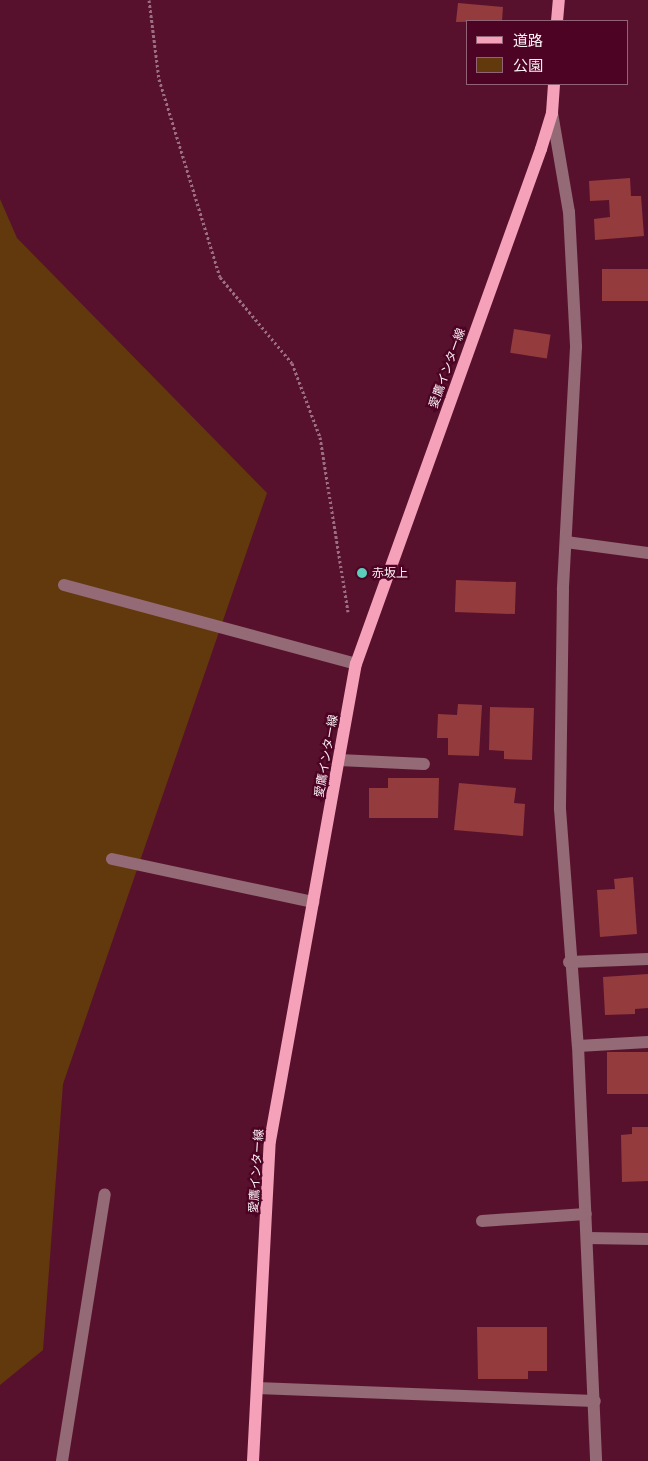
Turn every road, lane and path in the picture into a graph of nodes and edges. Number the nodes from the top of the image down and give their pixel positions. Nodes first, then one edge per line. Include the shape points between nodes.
1 (149, 0) edge
2 (559, 0) edge
3 (557, 20) edge
4 (554, 85) edge
5 (552, 113) junction
6 (566, 542) junction
7 (648, 553) edge
8 (64, 585) dead end
9 (348, 615) dead end
10 (356, 664) junction
11 (339, 760) junction
12 (424, 764) dead end
13 (112, 859) dead end
14 (314, 902) junction
15 (648, 959) edge
16 (569, 962) junction
17 (648, 1042) edge
18 (578, 1046) junction
19 (105, 1194) dead end
20 (586, 1214) junction
21 (482, 1221) dead end
22 (587, 1238) junction
23 (648, 1239) edge
24 (257, 1388) junction
25 (595, 1401) junction
26 (62, 1461) edge
27 (253, 1461) edge
28 (596, 1461) edge

1 - 9 path via 159,79 220,277 292,363 320,438
2 - 3 main road
4 - 5 main road, 愛鷹インター線
5 - 6 street via 569,212 576,347
5 - 10 main road, 愛鷹インター線
6 - 7 street
6 - 16 street via 560,809
8 - 10 street
10 - 11 main road, 愛鷹インター線
11 - 12 street
11 - 14 main road, 愛鷹インター線
13 - 14 street
14 - 24 main road, 愛鷹インター線 via 270,1141
15 - 16 street
16 - 18 street
17 - 18 street
18 - 20 street
19 - 26 street
20 - 21 street
20 - 22 street
22 - 23 street
22 - 25 street
24 - 25 street
24 - 27 main road, 愛鷹インター線
25 - 28 street

